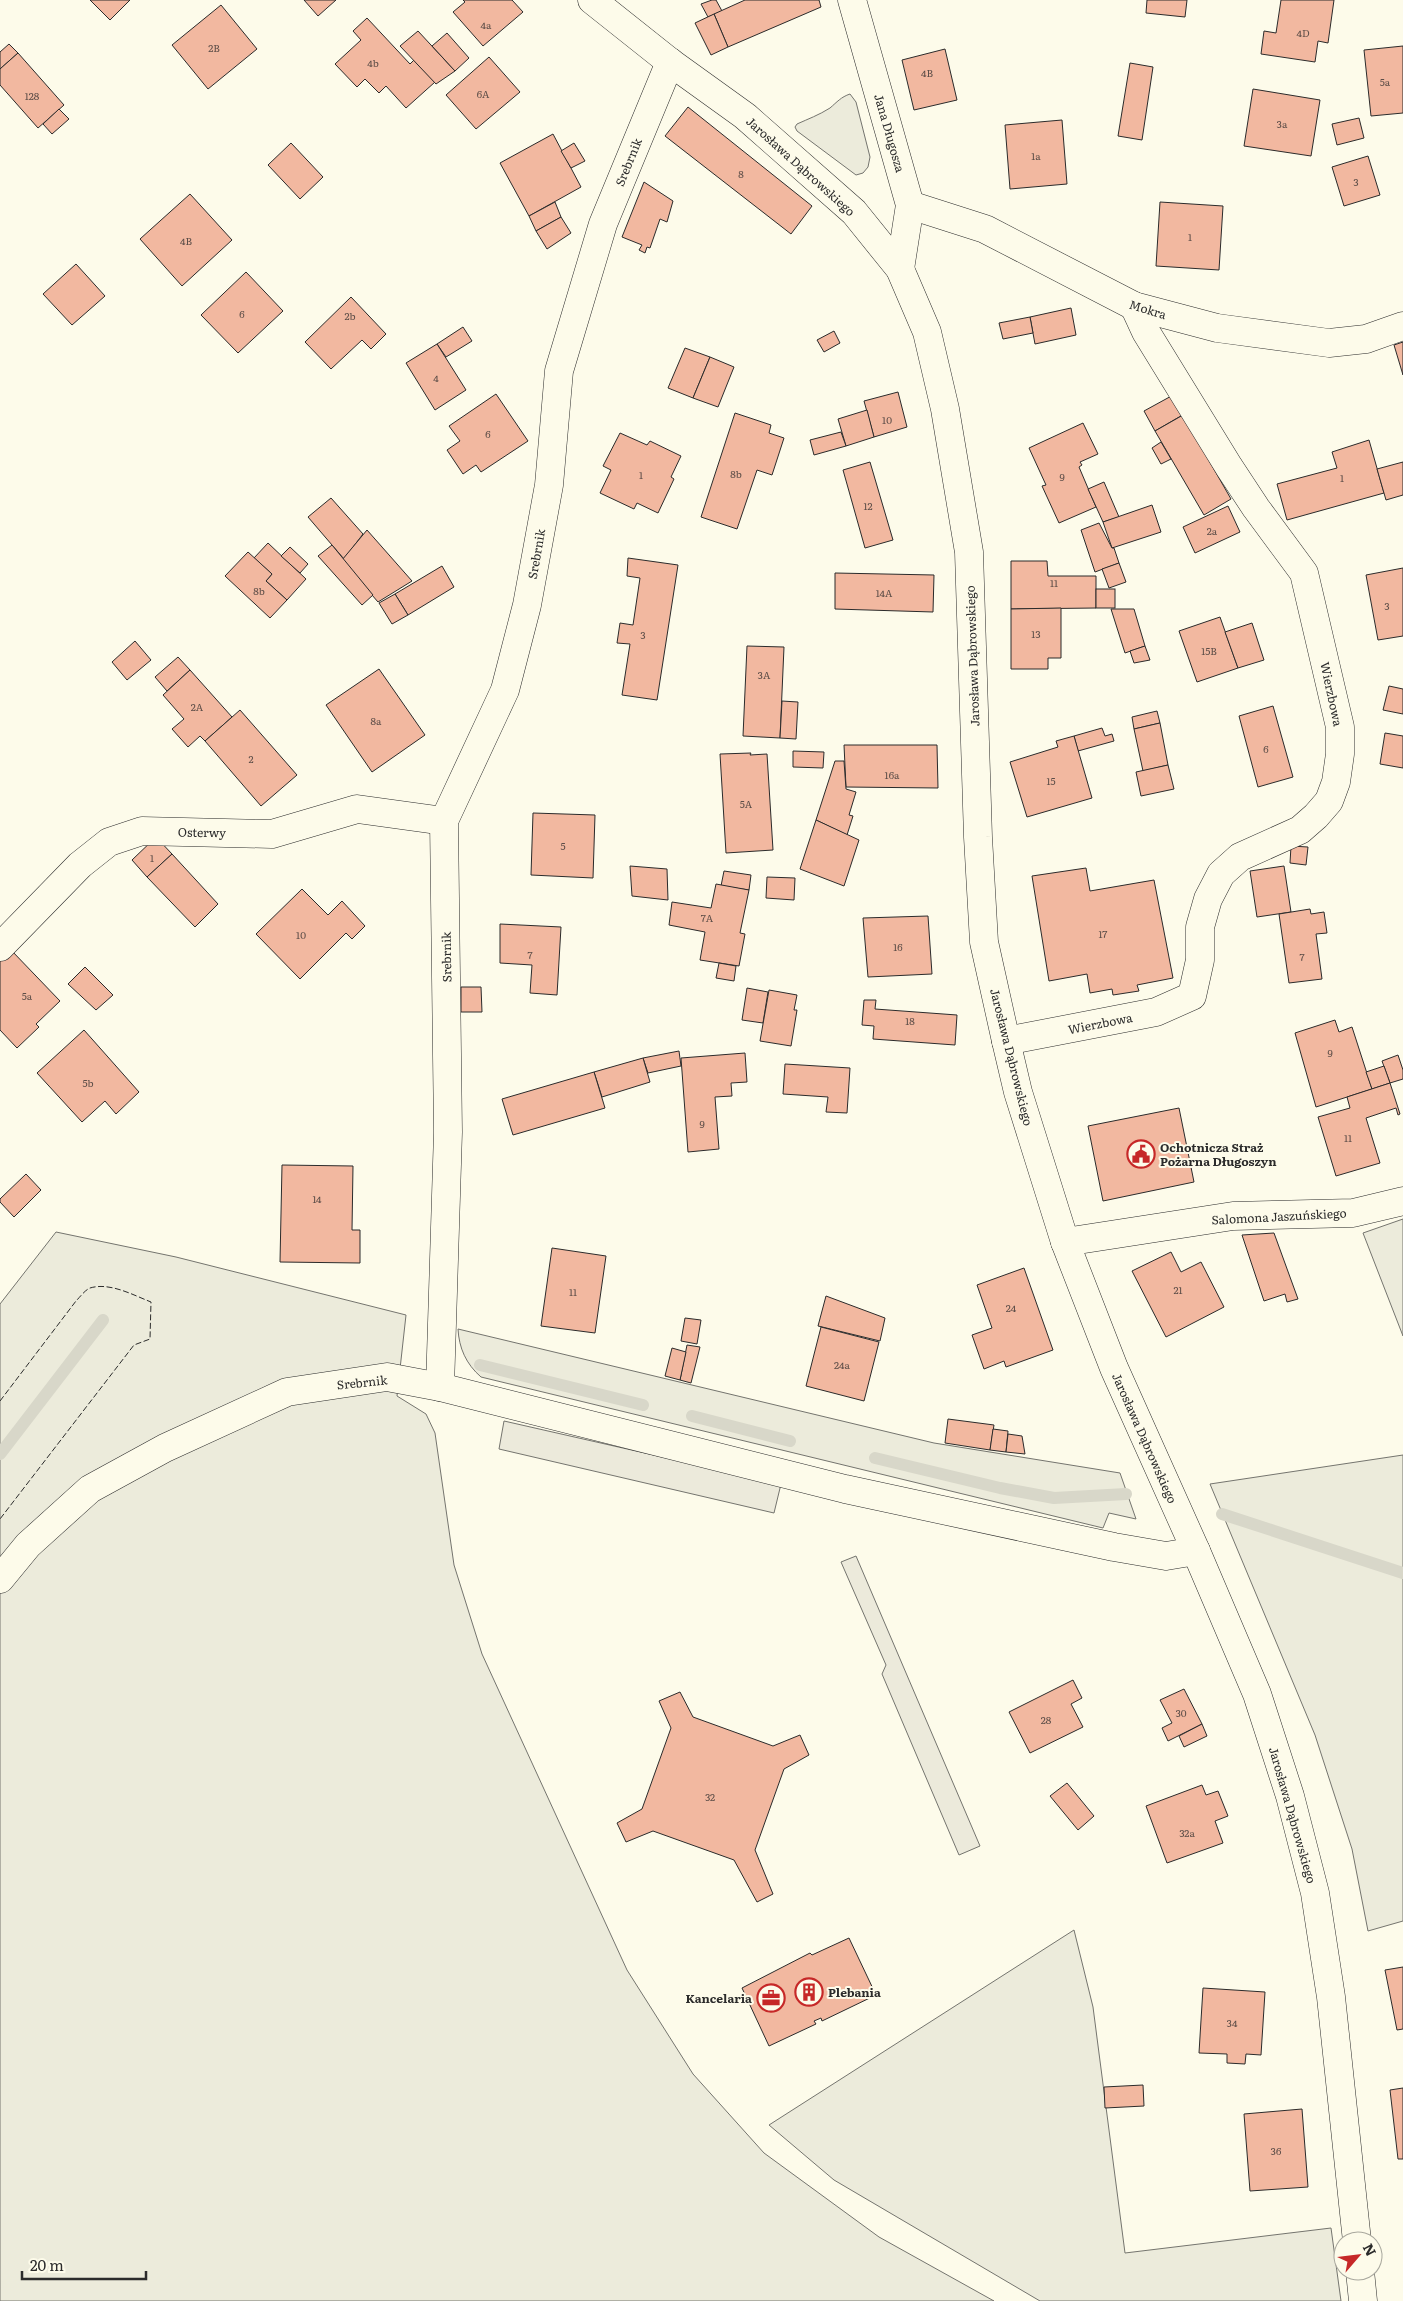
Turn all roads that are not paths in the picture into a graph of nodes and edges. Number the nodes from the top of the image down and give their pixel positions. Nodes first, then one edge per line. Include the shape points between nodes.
1 (592, 0) edge
2 (852, 0) edge
3 (670, 62) junction
4 (910, 205) junction
5 (900, 269) junction
6 (1134, 306) junction
7 (1403, 326) edge
8 (444, 821) junction
9 (0, 947) edge
10 (1006, 1041) junction
11 (1403, 1201) edge
12 (1065, 1242) junction
13 (440, 1387) junction
14 (1196, 1551) junction
15 (0, 1579) edge
16 (1355, 2231) edge
17 (1361, 2281) edge
18 (1363, 2301) edge

1 - 3 street, Jarosława Dąbrowskiego
2 - 4 street, Jana Długosza
3 - 5 street, Jarosława Dąbrowskiego via 745,116 854,212
3 - 8 street, Srebrnik via 603,224 559,371 549,485 527,605 505,690
4 - 5 street, Jana Długosza
4 - 6 street, Mokra via 985,229
5 - 10 street, Jarosława Dąbrowskiego via 927,332 945,409 969,552 984,942
6 - 7 street, Mokra via 1217,328 1329,343 1366,339
6 - 10 street, Wierzbowa via 1146,332 1229,467 1304,573 1340,727 1336,782 1329,801 1300,830 1240,857 1221,874 1208,898 1200,927 1200,960 1192,996 1156,1012
8 - 9 street, Osterwy via 356,809 272,834 142,831 108,842 80,865
8 - 13 street, Srebrnik via 448,1132
10 - 12 street, Jarosława Dąbrowskiego via 1018,1092
11 - 12 street, Salomona Jaszuńskiego via 1353,1213 1233,1216
12 - 14 street, Jarosława Dąbrowskiego via 1114,1368
13 - 14 street via 941,1510 1166,1556
13 - 15 street, Srebrnik via 387,1377 287,1392 165,1448 90,1489 28,1545
14 - 16 street, Jarosława Dąbrowskiego via 1257,1694 1290,1796 1315,1893 1330,1996
17 - 18 street

